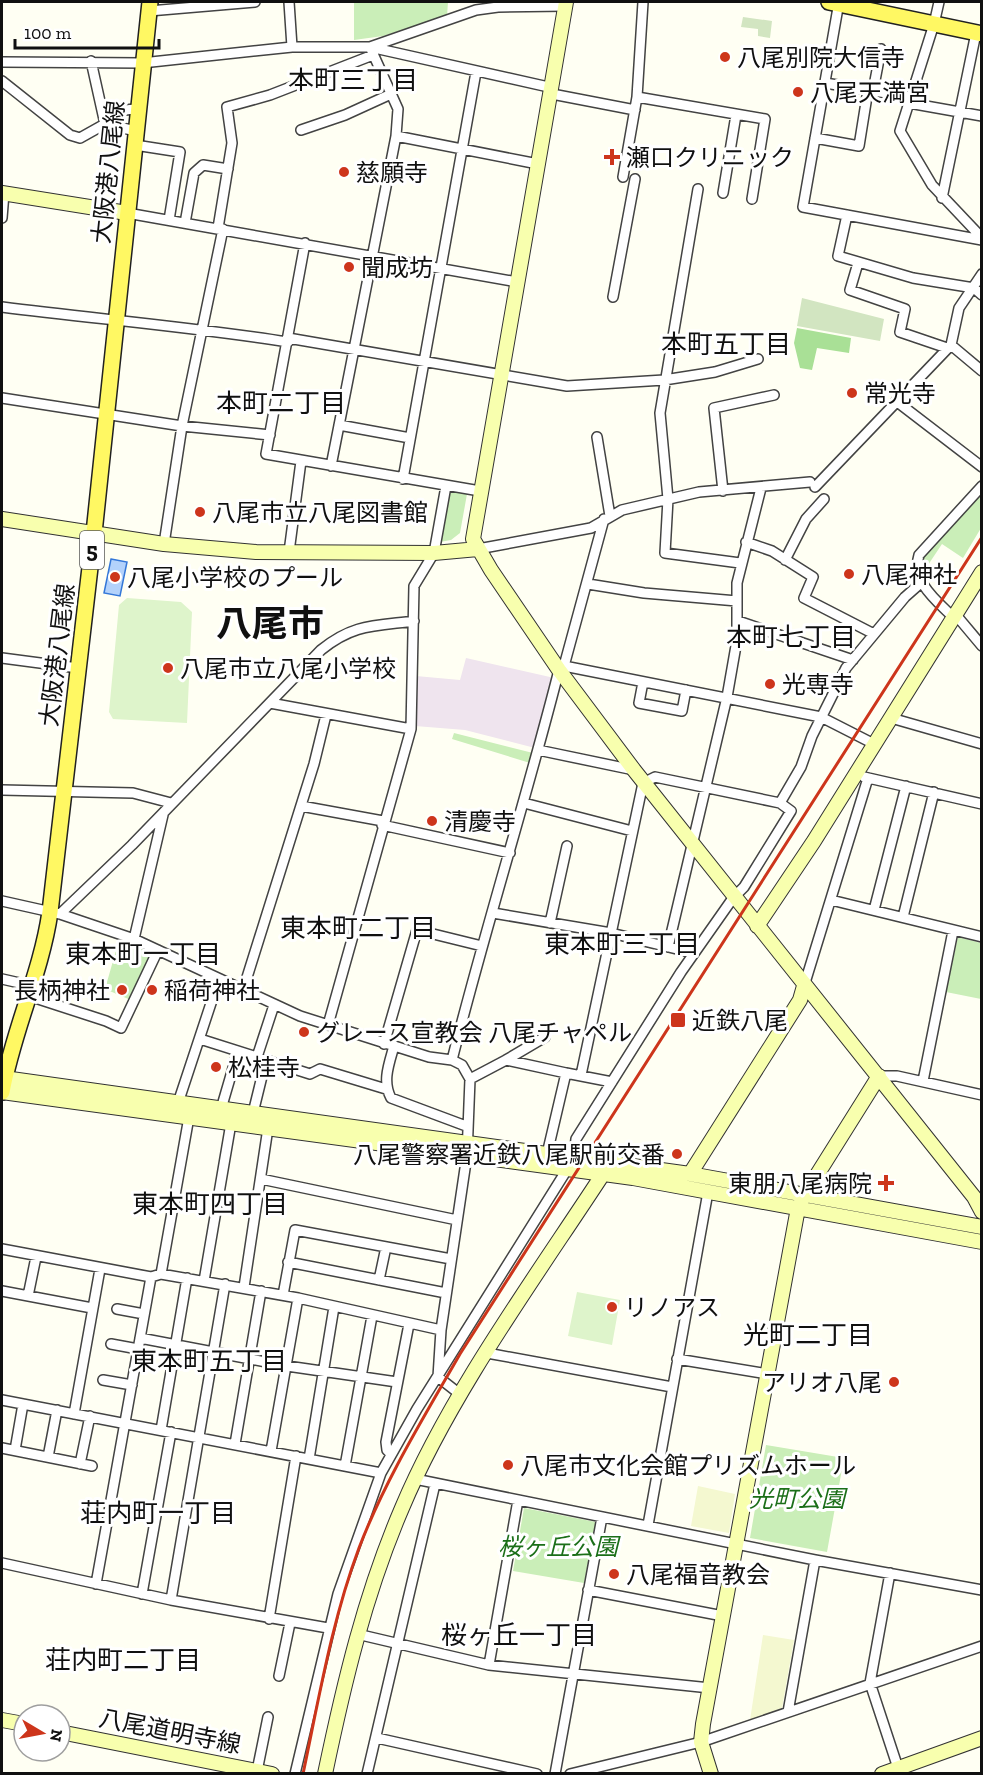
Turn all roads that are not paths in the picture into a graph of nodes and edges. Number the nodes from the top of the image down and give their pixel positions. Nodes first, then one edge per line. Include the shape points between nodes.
1 (255, 2) edge
2 (289, 2) edge
3 (643, 2) edge
4 (835, 2) edge
5 (939, 2) edge
6 (498, 4) edge
7 (566, 4) edge
8 (149, 6) edge
9 (475, 6) edge
10 (934, 24) junction
11 (979, 34) edge
12 (292, 47) junction
13 (881, 49) dead end
14 (372, 51) junction
15 (91, 61) junction
16 (2, 62) edge
17 (142, 63) junction
18 (476, 72) junction
19 (2, 81) edge
20 (825, 83) junction
21 (552, 91) junction
22 (870, 91) junction
23 (391, 94) junction
24 (637, 97) junction
25 (910, 100) junction
26 (138, 109) junction
27 (635, 110) junction
28 (960, 112) junction
29 (736, 115) junction
30 (981, 116) edge
31 (105, 124) junction
32 (301, 130) dead end
33 (396, 136) junction
34 (135, 138) junction
35 (815, 138) junction
36 (462, 150) junction
37 (538, 164) junction
38 (228, 169) junction
39 (622, 177) dead end
40 (635, 179) dead end
41 (698, 189) dead end
42 (3, 193) edge
43 (723, 193) dead end
44 (942, 198) junction
45 (752, 199) dead end
46 (127, 213) junction
47 (847, 215) junction
48 (2, 218) edge
49 (169, 220) junction
50 (185, 223) junction
51 (221, 228) junction
52 (981, 239) edge
53 (304, 243) junction
54 (373, 256) junction
55 (858, 263) junction
56 (441, 269) junction
57 (981, 274) edge
58 (517, 282) junction
59 (978, 291) edge
60 (613, 297) dead end
61 (2, 308) edge
62 (115, 321) junction
63 (204, 328) junction
64 (288, 340) junction
65 (949, 346) junction
66 (352, 350) junction
67 (758, 359) dead end
68 (424, 360) junction
69 (981, 371) edge
70 (500, 376) junction
71 (664, 380) junction
72 (774, 395) dead end
73 (2, 398) edge
74 (896, 401) junction
75 (106, 416) junction
76 (339, 425) junction
77 (182, 426) junction
78 (270, 435) junction
79 (410, 438) junction
80 (597, 438) dead end
81 (302, 461) junction
82 (331, 466) junction
83 (981, 467) edge
84 (403, 479) junction
85 (446, 486) junction
86 (981, 486) edge
87 (761, 488) junction
88 (480, 491) junction
89 (723, 491) junction
90 (668, 499) junction
91 (824, 499) dead end
92 (607, 517) junction
93 (2, 519) edge
94 (94, 533) junction
95 (746, 542) junction
96 (164, 544) junction
97 (478, 549) junction
98 (289, 552) junction
99 (434, 554) junction
100 (785, 560) junction
101 (740, 563) junction
102 (981, 572) edge
103 (922, 582) junction
104 (588, 584) junction
105 (737, 601) junction
106 (955, 617) junction
107 (414, 621) junction
108 (738, 621) junction
109 (874, 634) junction
110 (981, 646) edge
111 (2, 658) edge
112 (853, 660) junction
113 (78, 668) junction
114 (562, 668) junction
115 (643, 682) junction
116 (686, 690) junction
117 (727, 697) junction
118 (270, 703) junction
119 (326, 715) junction
120 (820, 717) junction
121 (891, 718) junction
122 (411, 729) junction
123 (874, 744) junction
124 (981, 744) edge
125 (538, 750) junction
126 (633, 770) junction
127 (862, 777) junction
128 (643, 783) junction
129 (906, 786) junction
130 (705, 787) junction
131 (2, 790) edge
132 (934, 792) junction
133 (63, 793) junction
134 (171, 803) junction
135 (524, 803) junction
136 (780, 803) junction
137 (981, 804) edge
138 (301, 806) junction
139 (164, 812) junction
140 (383, 823) junction
141 (632, 831) junction
142 (691, 845) junction
143 (567, 846) dead end
144 (510, 853) junction
145 (733, 898) junction
146 (831, 900) junction
147 (2, 901) edge
148 (874, 910) junction
149 (55, 913) junction
150 (493, 914) junction
151 (903, 917) junction
152 (550, 923) junction
153 (757, 926) junction
154 (953, 931) junction
155 (610, 933) junction
156 (981, 937) edge
157 (134, 939) junction
158 (482, 946) junction
159 (668, 947) junction
160 (158, 950) junction
161 (693, 952) junction
162 (2, 979) edge
163 (219, 979) junction
164 (804, 986) junction
165 (243, 990) junction
166 (31, 991) junction
167 (274, 1005) junction
168 (328, 1025) junction
169 (545, 1037) dead end
170 (200, 1039) junction
171 (389, 1045) junction
172 (238, 1051) junction
173 (261, 1058) junction
174 (452, 1060) junction
175 (506, 1060) junction
176 (566, 1072) junction
177 (581, 1075) junction
178 (879, 1076) junction
179 (470, 1079) junction
180 (922, 1081) junction
181 (612, 1082) junction
182 (2, 1088) edge
183 (386, 1089) junction
184 (981, 1095) edge
185 (178, 1103) junction
186 (221, 1109) junction
187 (253, 1113) junction
188 (189, 1117) junction
189 (231, 1123) junction
190 (466, 1126) junction
191 (268, 1128) junction
192 (467, 1148) junction
193 (547, 1154) junction
194 (571, 1163) junction
195 (620, 1164) junction
196 (603, 1174) junction
197 (690, 1174) junction
198 (261, 1179) junction
199 (708, 1192) junction
200 (804, 1194) junction
201 (798, 1208) junction
202 (457, 1220) junction
203 (981, 1220) edge
204 (979, 1241) edge
205 (386, 1247) junction
206 (2, 1249) edge
207 (36, 1257) junction
208 (451, 1259) junction
209 (288, 1262) junction
210 (100, 1269) junction
211 (156, 1275) junction
212 (187, 1278) junction
213 (379, 1280) junction
214 (204, 1281) junction
215 (225, 1284) junction
216 (244, 1287) junction
217 (2, 1291) edge
218 (261, 1291) junction
219 (446, 1293) junction
220 (283, 1295) junction
221 (28, 1296) junction
222 (298, 1298) junction
223 (334, 1307) junction
224 (92, 1308) junction
225 (117, 1309) dead end
226 (144, 1314) junction
227 (372, 1316) junction
228 (409, 1324) junction
229 (441, 1330) junction
230 (140, 1338) junction
231 (111, 1344) dead end
232 (176, 1345) junction
233 (138, 1349) junction
234 (213, 1352) junction
235 (487, 1353) junction
236 (250, 1358) junction
237 (677, 1359) junction
238 (287, 1366) junction
239 (324, 1371) junction
240 (768, 1374) junction
241 (361, 1377) junction
242 (438, 1377) junction
243 (103, 1380) dead end
244 (397, 1382) junction
245 (132, 1385) junction
246 (672, 1387) junction
247 (461, 1395) junction
248 (2, 1400) edge
249 (23, 1404) junction
250 (57, 1410) junction
251 (74, 1414) junction
252 (90, 1416) junction
253 (124, 1423) junction
254 (166, 1431) junction
255 (199, 1437) junction
256 (235, 1444) junction
257 (2, 1448) edge
258 (15, 1450) junction
259 (271, 1451) junction
260 (392, 1454) junction
261 (296, 1456) junction
262 (48, 1457) junction
263 (309, 1459) junction
264 (80, 1464) junction
265 (92, 1466) dead end
266 (345, 1466) junction
267 (381, 1473) junction
268 (415, 1479) junction
269 (435, 1484) junction
270 (518, 1500) junction
271 (602, 1516) junction
272 (648, 1525) junction
273 (737, 1543) junction
274 (815, 1560) junction
275 (2, 1563) edge
276 (890, 1573) junction
277 (96, 1584) junction
278 (588, 1590) junction
279 (981, 1590) edge
280 (142, 1594) junction
281 (171, 1600) junction
282 (723, 1616) junction
283 (269, 1619) junction
284 (290, 1623) junction
285 (328, 1628) junction
286 (357, 1635) junction
287 (397, 1643) junction
288 (981, 1646) edge
289 (489, 1665) junction
290 (573, 1674) junction
291 (279, 1676) dead end
292 (870, 1683) junction
293 (710, 1688) junction
294 (788, 1712) junction
295 (268, 1717) dead end
296 (72, 1734) edge
297 (377, 1738) junction
298 (981, 1738) edge
299 (701, 1742) junction
300 (256, 1771) junction
301 (899, 1771) edge
302 (272, 1773) edge
303 (294, 1773) edge
304 (325, 1773) edge
305 (368, 1773) edge
306 (537, 1773) edge
307 (555, 1773) edge
308 (570, 1773) edge
309 (711, 1773) edge
310 (882, 1773) edge

1 - 8 street
2 - 12 street
3 - 24 street
4 - 10 main road
4 - 20 street
5 - 10 street
6 - 7 street
6 - 9 street
7 - 21 street
8 - 17 main road, 大阪港八尾線 / 5
9 - 14 street
10 - 11 main road
10 - 25 street
11 - 28 street
12 - 14 street
12 - 17 street
13 - 22 street
14 - 18 street
14 - 23 street
14 - 38 street via 270,95 227,107 232,142
15 - 16 street
15 - 17 street
15 - 31 street
17 - 26 main road, 大阪港八尾線 / 5
18 - 21 street
18 - 36 street
19 - 31 street via 70,135 86,136
20 - 22 street
20 - 35 street
21 - 27 street
21 - 37 street
22 - 25 street
22 - 35 street via 859,146
23 - 32 street
23 - 33 street via 398,109
24 - 27 street
24 - 29 street
25 - 28 street
25 - 44 street via 900,131
26 - 31 street via 111,114
26 - 34 main road, 大阪港八尾線 / 5
27 - 39 street
28 - 30 street
28 - 44 street
29 - 43 street
29 - 45 street via 765,119
31 - 34 street
33 - 36 street
33 - 54 street
34 - 46 main road, 大阪港八尾線 / 5
34 - 49 street via 180,152
35 - 47 street via 802,207
36 - 37 street
36 - 56 street
37 - 58 street
38 - 50 street via 203,165 194,173
38 - 51 street
40 - 60 street
41 - 71 street
42 - 46 street
42 - 48 street
44 - 52 street
46 - 49 street
46 - 62 main road, 大阪港八尾線 / 5
47 - 52 street
47 - 55 street via 838,256
49 - 50 street
50 - 51 street
51 - 53 street
51 - 63 street
53 - 54 street
53 - 64 street
54 - 56 street
54 - 66 street
55 - 59 street
55 - 65 street via 850,290 905,309 900,332
56 - 58 street
56 - 68 street
57 - 59 street
58 - 70 street
59 - 65 street via 959,308
61 - 62 street
62 - 63 street
62 - 75 main road, 大阪港八尾線 / 5
63 - 64 street
63 - 77 street
64 - 66 street
64 - 78 street
65 - 69 street
65 - 74 street
66 - 68 street
66 - 76 street
67 - 71 street via 715,372
68 - 70 street
68 - 79 street
70 - 71 street via 567,386
70 - 88 street
71 - 90 street via 660,436
72 - 89 street via 714,408
73 - 75 street
74 - 83 street
74 - 87 street via 813,485
75 - 77 street
75 - 94 main road, 大阪港八尾線 / 5
76 - 79 street
76 - 82 street
77 - 78 street
77 - 96 street
78 - 81 street via 266,454
79 - 84 street
80 - 92 street
81 - 82 street
81 - 98 street
82 - 84 street
84 - 85 street
85 - 88 street
85 - 99 street
86 - 103 street via 919,555 916,566
87 - 89 street
87 - 95 street
88 - 97 street via 473,539
89 - 90 street
90 - 92 street
90 - 101 street via 665,553
91 - 100 street via 806,519
92 - 97 street via 591,528
92 - 104 street
93 - 94 street
94 - 96 street
94 - 113 main road, 大阪港八尾線 / 5
95 - 100 street
95 - 101 street
96 - 98 street
97 - 99 street
97 - 114 street
98 - 99 street
99 - 107 street via 414,586
100 - 109 street via 813,577 804,598
101 - 105 street
102 - 106 street
103 - 106 street
103 - 109 street
104 - 105 street
104 - 114 street
105 - 108 street
106 - 110 street
106 - 121 street
107 - 118 street via 341,633
107 - 122 street
108 - 112 street
108 - 117 street
109 - 112 street
111 - 113 street
112 - 120 street
113 - 133 main road, 大阪港八尾線 / 5
114 - 115 street
114 - 125 street
114 - 126 street
115 - 116 street
115 - 116 street via 639,703 682,711
116 - 117 street
117 - 120 street
117 - 130 street
118 - 119 street
118 - 134 street
119 - 122 street
119 - 138 street
120 - 123 street
120 - 136 street via 801,766
121 - 123 street
121 - 124 street
122 - 140 street
123 - 127 street
125 - 126 street
125 - 135 street
126 - 128 street
127 - 129 street
127 - 146 street
127 - 153 street
128 - 130 street via 655,777
128 - 141 street
128 - 142 street
129 - 132 street
129 - 148 street
130 - 136 street
130 - 142 street
131 - 133 street
132 - 137 street
132 - 151 street
133 - 134 street via 133,793
133 - 149 main road, 大阪港八尾線 / 5
134 - 139 street
135 - 141 street
135 - 144 street
136 - 145 street via 791,811 744,887
138 - 140 street
138 - 165 street
139 - 149 street
139 - 157 street
140 - 144 street
140 - 168 street
141 - 155 street
142 - 145 street
142 - 159 street
143 - 152 street
144 - 150 street
145 - 153 street
145 - 161 street
146 - 148 street
146 - 164 street
147 - 149 street
148 - 151 street
149 - 157 street
149 - 166 main road, 大阪港八尾線 / 5
150 - 152 street
150 - 158 street
151 - 154 street
152 - 155 street
153 - 164 street
154 - 156 street
154 - 180 street
155 - 159 street
155 - 177 street
157 - 160 street
158 - 171 street via 417,930
158 - 174 street
159 - 161 street
160 - 163 street
160 - 166 street via 121,1028
161 - 181 street
162 - 166 street
163 - 165 street
163 - 170 street
164 - 178 street
164 - 197 street via 795,1008
165 - 167 street
166 - 182 main road, 大阪港八尾線 / 5
167 - 168 street
167 - 173 street
168 - 171 street
169 - 175 street
170 - 172 street
170 - 185 street
171 - 174 street
171 - 183 street
172 - 173 street
172 - 186 street
173 - 183 street via 310,1074 320,1069
173 - 187 street
174 - 179 street via 462,1065
175 - 176 street
175 - 179 street
176 - 177 street
176 - 193 street
177 - 181 street
178 - 180 street
178 - 200 street
178 - 203 street via 974,1197
179 - 190 street via 471,1103
180 - 184 street
181 - 194 street via 576,1139
182 - 185 street
182 - 188 street
183 - 190 street via 391,1098
185 - 186 street
186 - 187 street
187 - 192 street
188 - 189 street
188 - 211 street
189 - 191 street
189 - 214 street
190 - 192 street
191 - 192 street
191 - 198 street
192 - 193 street
192 - 194 street
192 - 202 street
193 - 194 street
194 - 195 street
194 - 196 street
194 - 242 street
195 - 196 street
195 - 197 street
196 - 199 street
196 - 235 street
197 - 200 street
198 - 202 street
198 - 216 street
199 - 201 street
199 - 237 street
200 - 201 street
200 - 203 street
201 - 204 street
201 - 240 street
202 - 208 street
203 - 204 street
205 - 208 street
205 - 209 street via 295,1230
205 - 213 street
206 - 207 street
207 - 210 street
207 - 221 street
208 - 219 street
209 - 213 street
209 - 220 street
210 - 211 street
210 - 224 street
211 - 212 street
211 - 226 street
212 - 214 street
212 - 232 street
213 - 219 street
214 - 215 street
215 - 216 street
215 - 234 street
216 - 218 street
217 - 221 street
218 - 220 street
218 - 236 street
219 - 229 street
220 - 222 street
221 - 224 street
222 - 223 street
222 - 238 street
223 - 227 street
223 - 239 street
224 - 251 street
225 - 226 street
226 - 230 street
227 - 228 street
227 - 241 street
228 - 229 street
228 - 244 street
229 - 242 street
230 - 232 street
230 - 233 street
231 - 233 street
232 - 234 street
232 - 254 street
233 - 245 street
234 - 236 street
234 - 255 street
235 - 246 street
235 - 247 street
236 - 238 street
236 - 256 street
237 - 240 street
237 - 246 street
238 - 239 street
238 - 259 street
239 - 241 street
239 - 263 street
240 - 273 street
241 - 244 street
241 - 266 street
242 - 247 street
242 - 260 street
243 - 245 street
244 - 260 street via 386,1442
245 - 253 street
246 - 272 street
247 - 268 street
248 - 249 street
249 - 250 street
249 - 258 street
250 - 251 street
250 - 262 street
251 - 252 street
252 - 253 street
252 - 264 street
253 - 254 street
253 - 277 street
254 - 255 street
254 - 280 street
255 - 256 street
255 - 281 street
256 - 259 street
257 - 258 street
258 - 262 street
259 - 261 street
260 - 267 street
261 - 263 street
261 - 283 street
262 - 264 street
263 - 266 street
264 - 265 street
266 - 267 street
267 - 285 street via 352,1548
268 - 269 street
268 - 286 street via 378,1566
269 - 270 street
269 - 287 street
270 - 271 street
270 - 289 street
271 - 272 street
271 - 278 street
272 - 273 street
273 - 274 street
273 - 282 street
274 - 276 street
274 - 294 street
275 - 277 street
276 - 279 street
276 - 292 street
277 - 280 street
278 - 282 street
278 - 290 street
280 - 281 street
281 - 283 street
282 - 293 street
283 - 284 street
284 - 285 street
284 - 291 street
285 - 303 street
286 - 287 street
286 - 304 street
287 - 289 street
287 - 297 street
288 - 292 street
289 - 290 street
290 - 293 street
290 - 307 street
292 - 294 street
292 - 301 street
293 - 299 street
294 - 299 street
295 - 300 street
296 - 300 street, 八尾道明寺線
297 - 305 street
297 - 306 street
298 - 301 street
299 - 308 street
299 - 309 street
300 - 302 street, 八尾道明寺線
301 - 310 street

